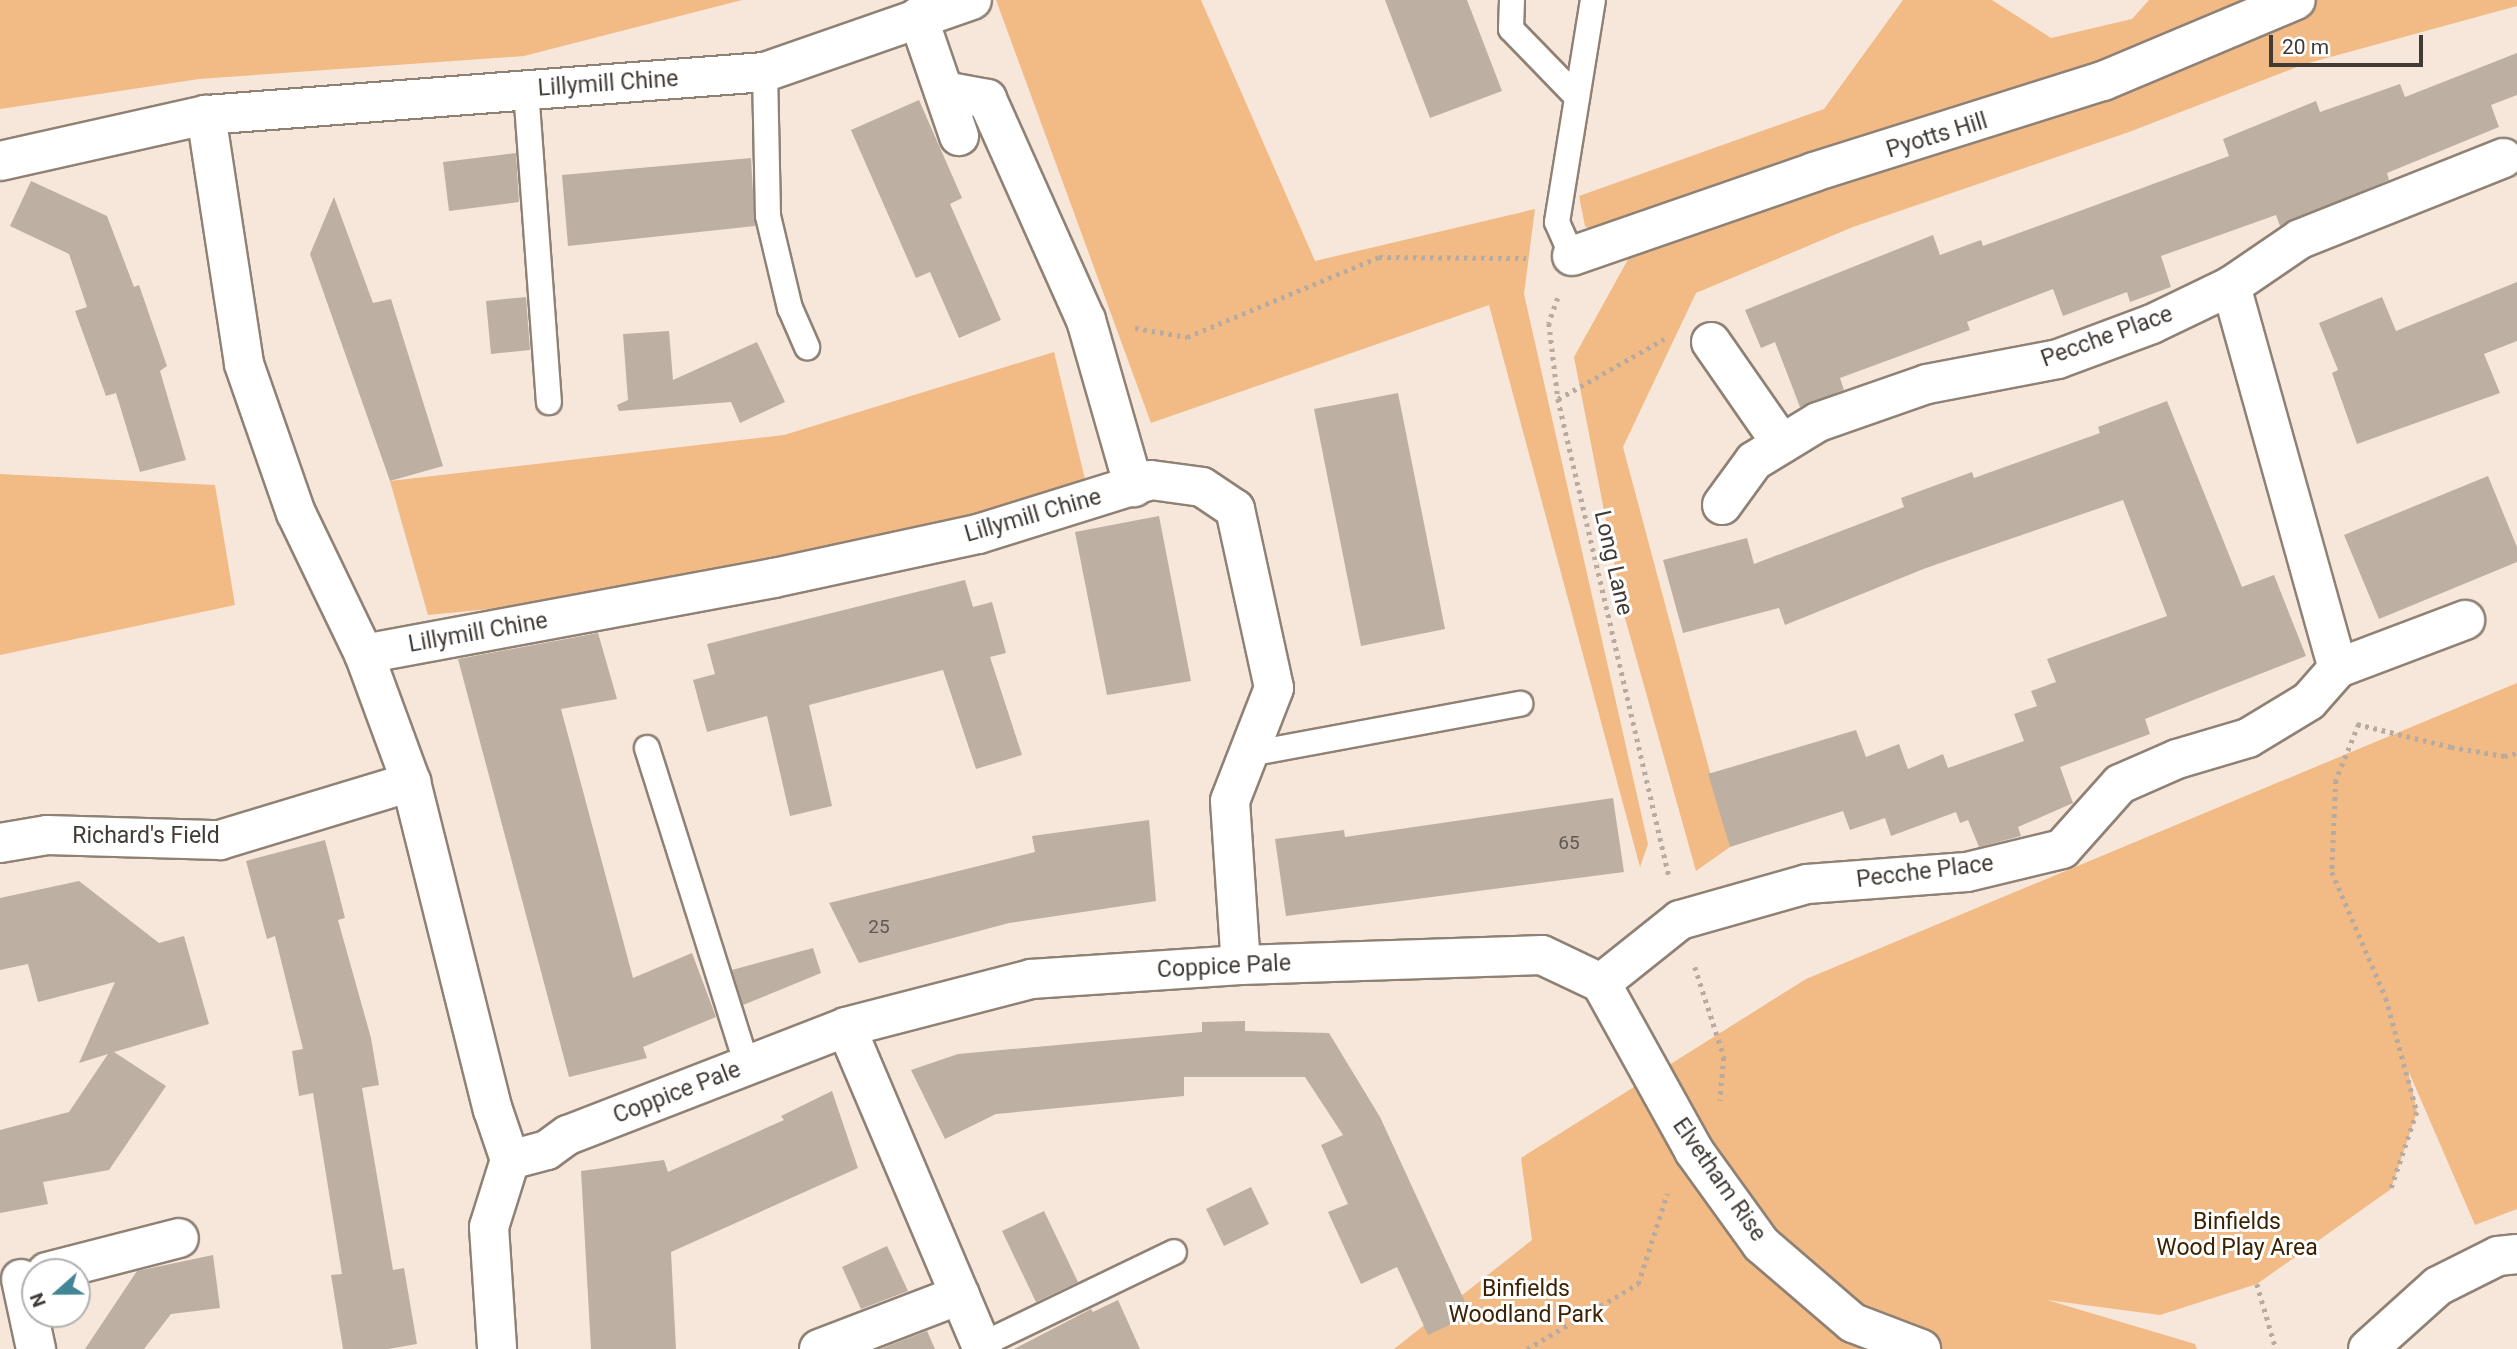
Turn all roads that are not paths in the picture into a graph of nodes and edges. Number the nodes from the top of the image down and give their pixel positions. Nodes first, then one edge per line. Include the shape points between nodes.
1 (972, 0) edge
2 (1512, 0) edge
3 (1593, 0) edge
4 (2296, 0) edge
5 (918, 17) junction
6 (765, 72) junction
7 (526, 90) junction
8 (944, 91) junction
9 (1577, 97) junction
10 (206, 115) junction
11 (960, 136) dead end
12 (2504, 158) dead end
13 (0, 161) edge
14 (1572, 256) joint
15 (2231, 286) junction
16 (1711, 342) road end
17 (807, 346) dead end
18 (549, 402) dead end
19 (1782, 444) junction
20 (1134, 487) junction
21 (1722, 505) dead end
22 (2465, 620) dead end
23 (364, 654) junction
24 (2338, 668) junction
25 (1520, 704) dead end
26 (647, 748) dead end
27 (1249, 754) junction
28 (411, 782) junction
29 (0, 843) edge
30 (1241, 965) junction
31 (1601, 984) junction
32 (846, 1027) junction
33 (747, 1066) junction
34 (510, 1160) junction
35 (179, 1238) dead end
36 (1174, 1252) dead end
37 (2517, 1254) edge
38 (91, 1260) edge
39 (960, 1295) junction
40 (33, 1328) edge
41 (982, 1347) edge
42 (36, 1349) edge
43 (496, 1349) edge
44 (819, 1349) edge
45 (1921, 1349) edge
46 (2368, 1349) edge

1 - 5 street, Lillymill Chine
2 - 9 lane via 1511,29
3 - 9 lane
4 - 14 street, Pyotts Hill via 2104,81 1814,172
5 - 6 street, Lillymill Chine
5 - 8 street
6 - 7 street, Lillymill Chine
6 - 17 lane via 768,216 790,308
7 - 10 street, Lillymill Chine
7 - 18 lane
8 - 11 street
8 - 20 street via 987,99 1086,320
9 - 14 lane via 1557,222
10 - 13 street, Lillymill Chine
10 - 23 street via 244,364 296,513
12 - 15 street, Pecche Place via 2300,239
15 - 19 street, Pecche Place via 2152,324 2058,359 1927,384 1818,422
15 - 24 street
16 - 19 street
19 - 21 street, Pecche Place via 1754,461
20 - 23 street, Lillymill Chine via 978,534 774,578
20 - 27 street, Lillymill Chine via 1157,479 1202,488 1235,509 1274,688
22 - 24 street, Pecche Place
23 - 28 street
24 - 31 street, Pecche Place via 2309,701 2248,738 2177,759 2120,783 2062,849 1967,872 1807,884 1680,920
25 - 27 lane
26 - 33 lane
27 - 30 street, Lillymill Chine via 1230,801
28 - 29 street, Richard's Field via 220,840 47,835
28 - 34 street via 493,1110
30 - 31 street, Coppice Pale via 1542,955
30 - 32 street, Coppice Pale via 1031,979
31 - 45 street, Elvetham Rise via 1694,1151 1761,1244 1853,1323
32 - 33 street, Coppice Pale
32 - 39 street
33 - 34 street, Coppice Pale via 568,1135 547,1150
34 - 43 street via 489,1227
35 - 38 street
36 - 41 lane
37 - 46 street via 2498,1256 2438,1286
39 - 41 street
39 - 44 street
40 - 42 street

